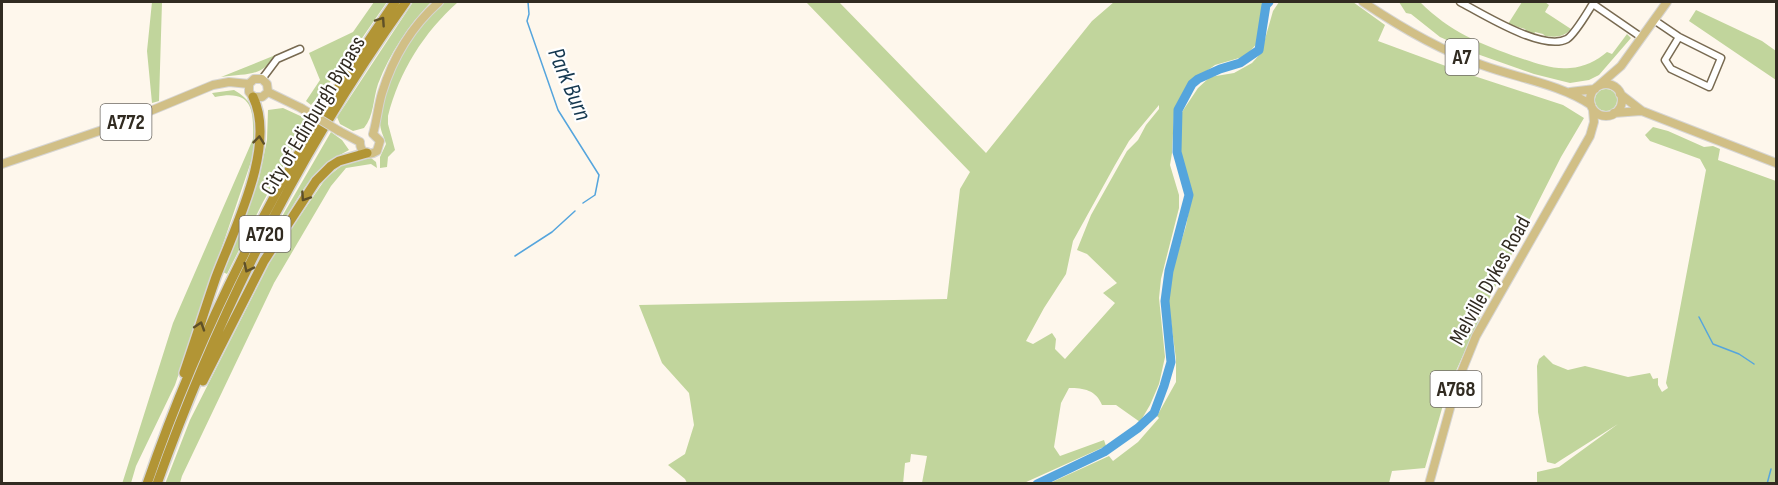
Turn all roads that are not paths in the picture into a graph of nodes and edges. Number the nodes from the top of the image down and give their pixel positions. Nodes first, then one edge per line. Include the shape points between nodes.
1 (395, 2) edge
2 (406, 2) edge
3 (439, 2) edge
4 (1364, 2) edge
5 (1460, 2) edge
6 (1666, 2) edge
7 (1593, 3) edge
8 (1654, 20) junction
9 (1641, 37) junction
10 (1679, 37) junction
11 (300, 49) dead end
12 (1621, 66) junction
13 (262, 79) junction
14 (249, 84) junction
15 (1597, 88) junction
16 (268, 92) junction
17 (1568, 92) junction
18 (1619, 92) junction
19 (253, 97) junction
20 (1592, 107) junction
21 (1642, 111) junction
22 (1612, 115) junction
23 (373, 134) junction
24 (1590, 135) junction
25 (360, 142) junction
26 (367, 153) junction
27 (1776, 163) edge
28 (2, 164) edge
29 (166, 457) junction
30 (154, 461) junction
31 (147, 483) edge
32 (157, 483) edge
33 (1429, 483) edge

30 -> 1 highway, City of Edinburgh Bypass / A720 via 249,244 324,110
2 -> 29 highway, City of Edinburgh Bypass / A720 via 338,104 279,208 220,328
3 - 23 main road via 412,31 394,60
4 - 17 main road, A7 via 1440,48 1480,65
5 - 7 street via 1504,27 1555,41 1571,35
6 - 8 main road
7 - 9 street
8 - 9 main road
8 - 10 street
9 - 12 main road
10 - 10 street via 1721,58 1709,87 1671,69 1665,60
11 - 13 street via 278,59
12 - 15 main road
12 - 18 main road
13 - 14 main road, A772
13 - 16 main road
14 - 19 main road
14 - 28 main road, A772 via 229,82 213,86 114,126
15 - 17 main road, A7
15 - 18 main road via 1611,86
15 - 20 main road via 1590,96
16 - 19 main road via 262,98
16 - 25 main road, bridge
17 - 20 main road, A7
18 - 21 main road
18 - 22 main road via 1621,105
30 -> 19 highway via 254,171 260,115
20 - 22 main road via 1598,114
20 - 24 main road, Melville Dykes Road / A768 via 1594,122
21 - 22 main road
21 - 27 main road
22 - 24 main road, Melville Dykes Road / A768
23 - 25 main road via 367,134
23 - 26 main road via 379,138 379,148
24 - 33 main road, Melville Dykes Road / A768 via 1485,317 1457,383
25 - 26 main road
26 -> 29 highway via 339,161 323,173 286,225
29 - 32 highway, City of Edinburgh Bypass / A720
30 - 31 highway, City of Edinburgh Bypass / A720

